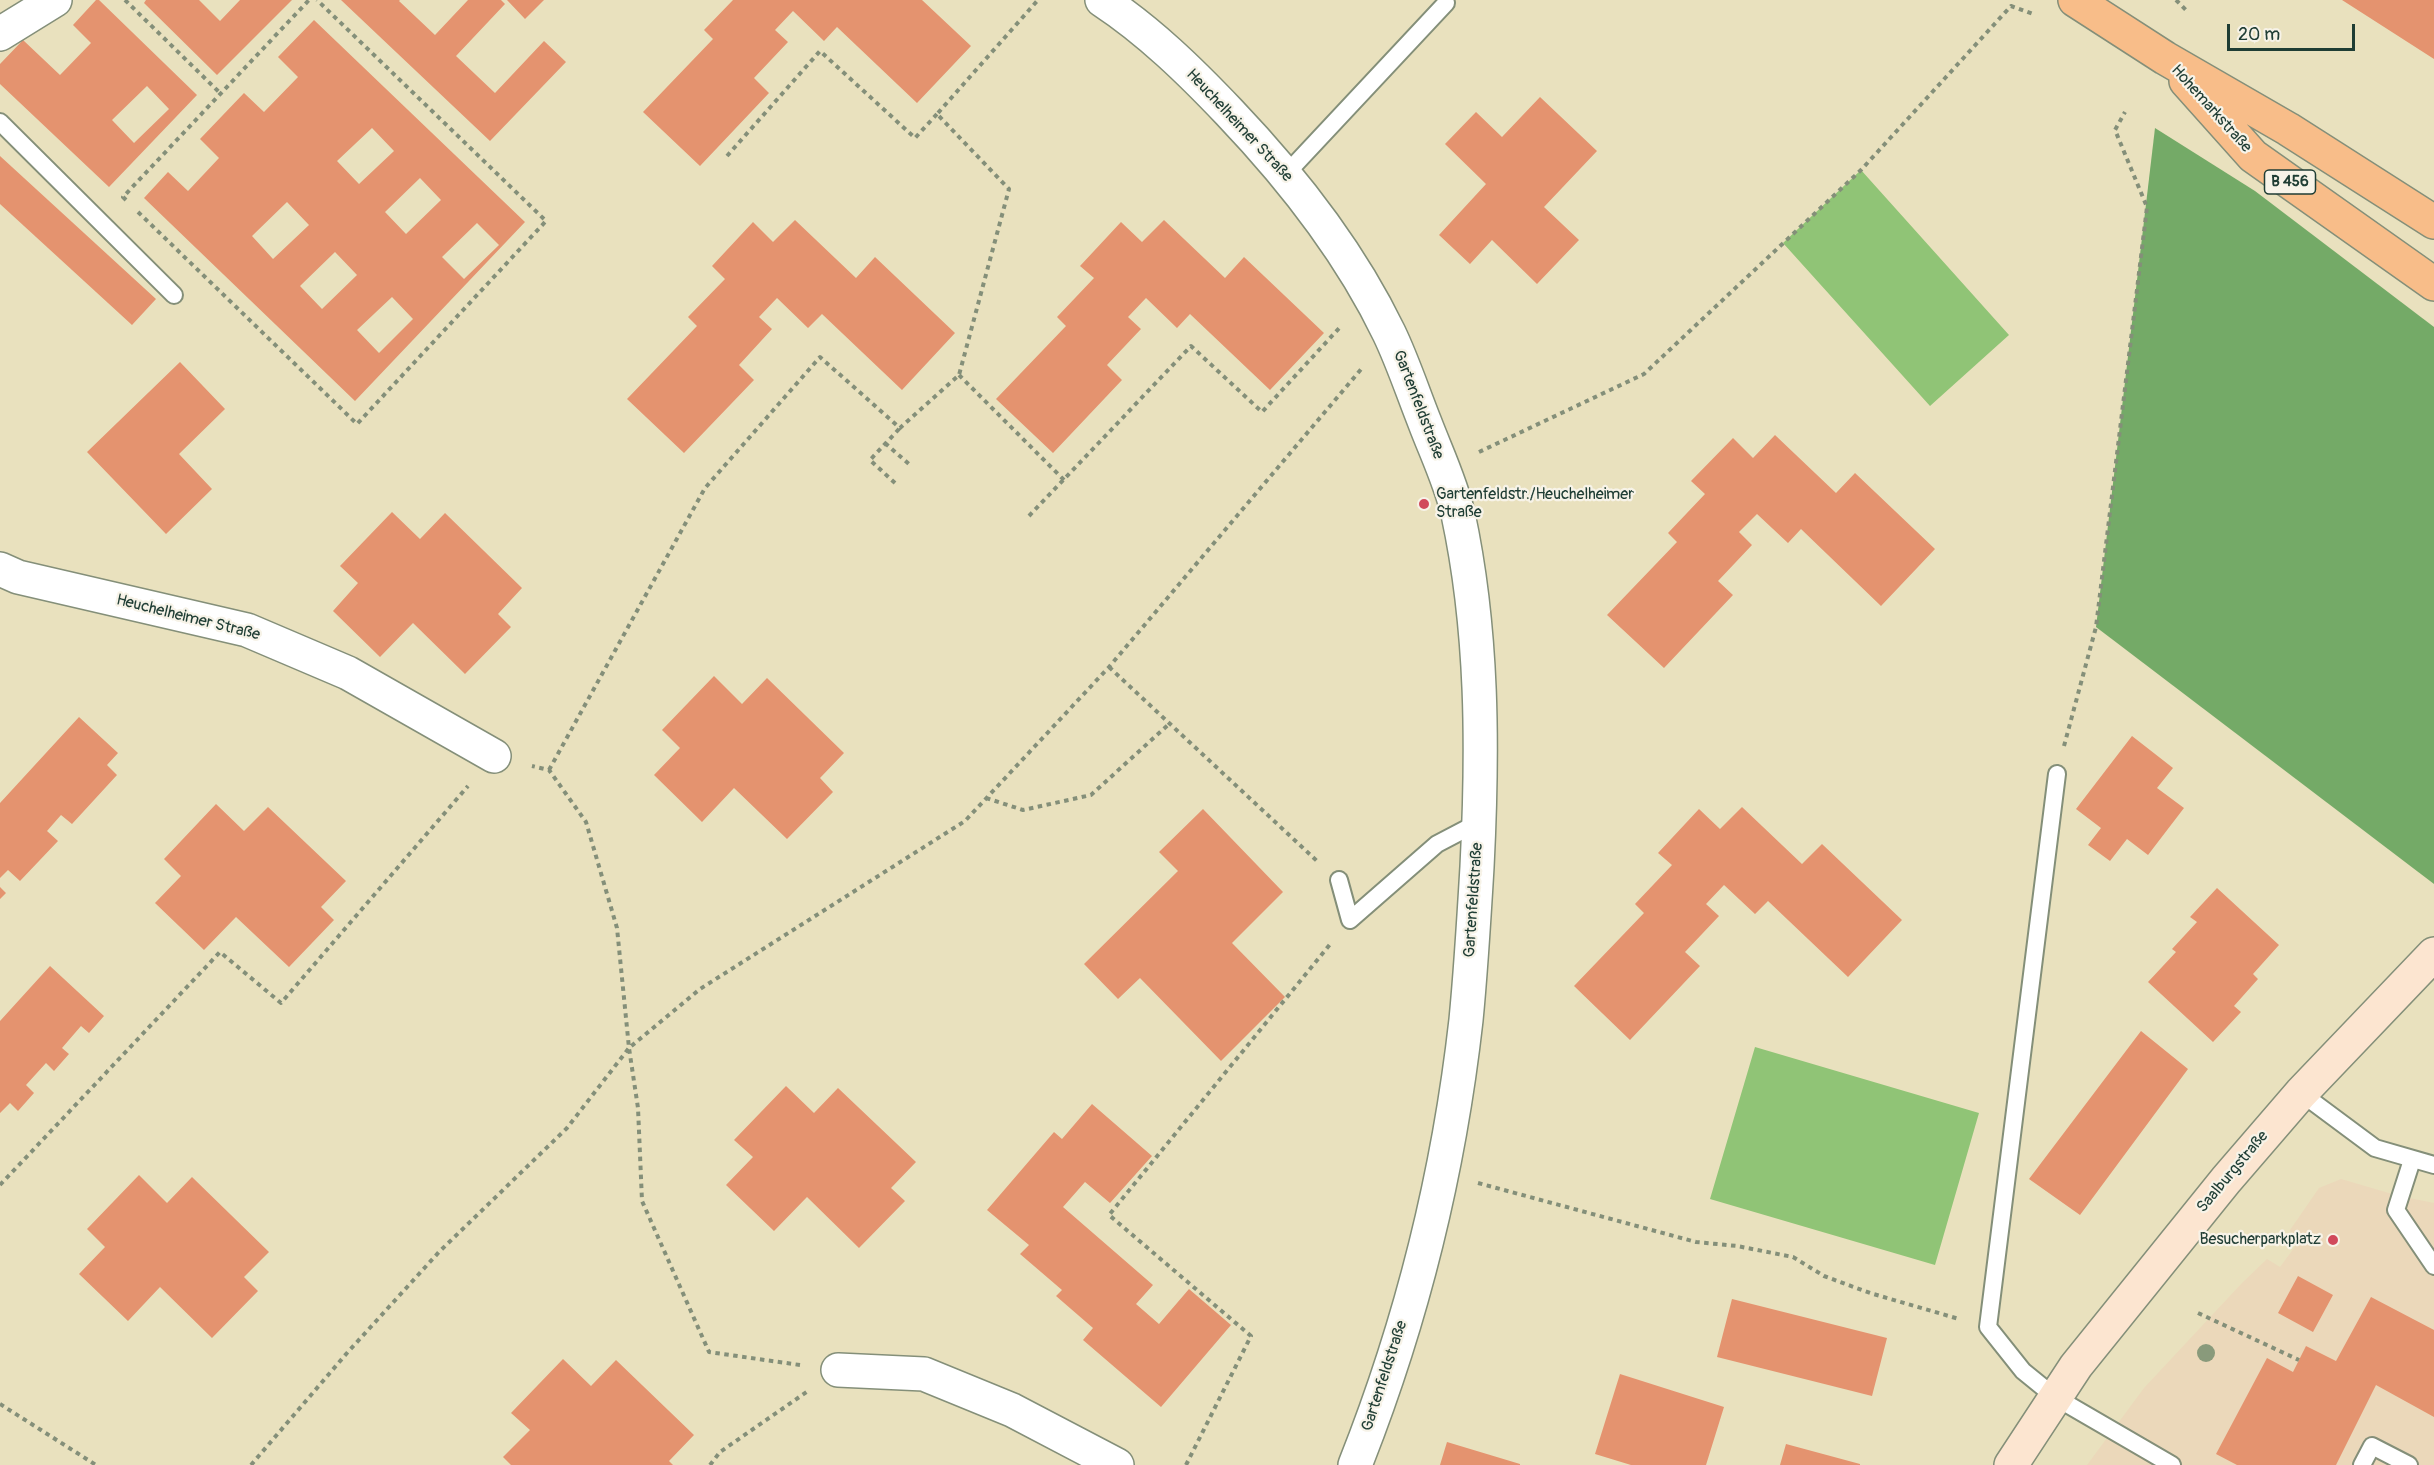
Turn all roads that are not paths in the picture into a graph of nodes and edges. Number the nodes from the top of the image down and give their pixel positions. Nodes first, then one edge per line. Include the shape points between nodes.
1 (55, 0) edge
2 (1102, 0) edge
3 (2075, 0) edge
4 (1446, 3) dead end
5 (0, 34) edge
6 (2165, 58) junction
7 (0, 122) edge
8 (1286, 174) junction
9 (2434, 222) edge
10 (2434, 284) edge
11 (174, 295) dead end
12 (1390, 334) joint
13 (0, 570) edge
14 (494, 756) road end
15 (2057, 774) road end
16 (1479, 822) junction
17 (1339, 880) dead end
18 (2434, 954) edge
19 (2434, 960) edge
20 (2407, 981) junction
21 (2301, 1093) junction
22 (2412, 1160) junction
23 (2434, 1165) edge
24 (2434, 1266) edge
25 (838, 1370) road end
26 (2055, 1397) junction
27 (1117, 1465) edge
28 (1355, 1465) edge
29 (2011, 1465) edge
30 (2172, 1465) edge
31 (2362, 1465) edge
32 (2409, 1465) edge

1 - 5 street
2 - 8 street, Heuchelheimer Straße via 1130,18 1201,83
3 - 6 main road, Hohemarkstraße / B 456
4 - 8 lane
6 - 9 main road, Hohemarkstraße / B 456 via 2288,129
6 - 10 main road, Hohemarkstraße / B 456 via 2253,156
7 - 11 lane
8 - 12 street, Heuchelheimer Straße via 1328,229
12 - 16 street, Gartenfeldstraße via 1457,508 1473,594 1478,657
13 - 14 street, Heuchelheimer Straße via 247,630 348,673
15 - 26 lane via 1988,1327 2023,1371
16 - 17 lane via 1437,844 1350,920
16 - 28 street, Gartenfeldstraße via 1466,1020 1442,1173 1399,1338
18 - 20 street, Saalburgstraße
19 - 20 street
20 - 21 street, Saalburgstraße
21 - 22 lane via 2375,1148
21 - 26 street, Saalburgstraße via 2142,1282
22 - 23 lane
22 - 24 lane via 2396,1210
25 - 27 street via 924,1374 1012,1410
26 - 29 street, Saalburgstraße
26 - 30 lane
31 - 32 lane via 2372,1446

